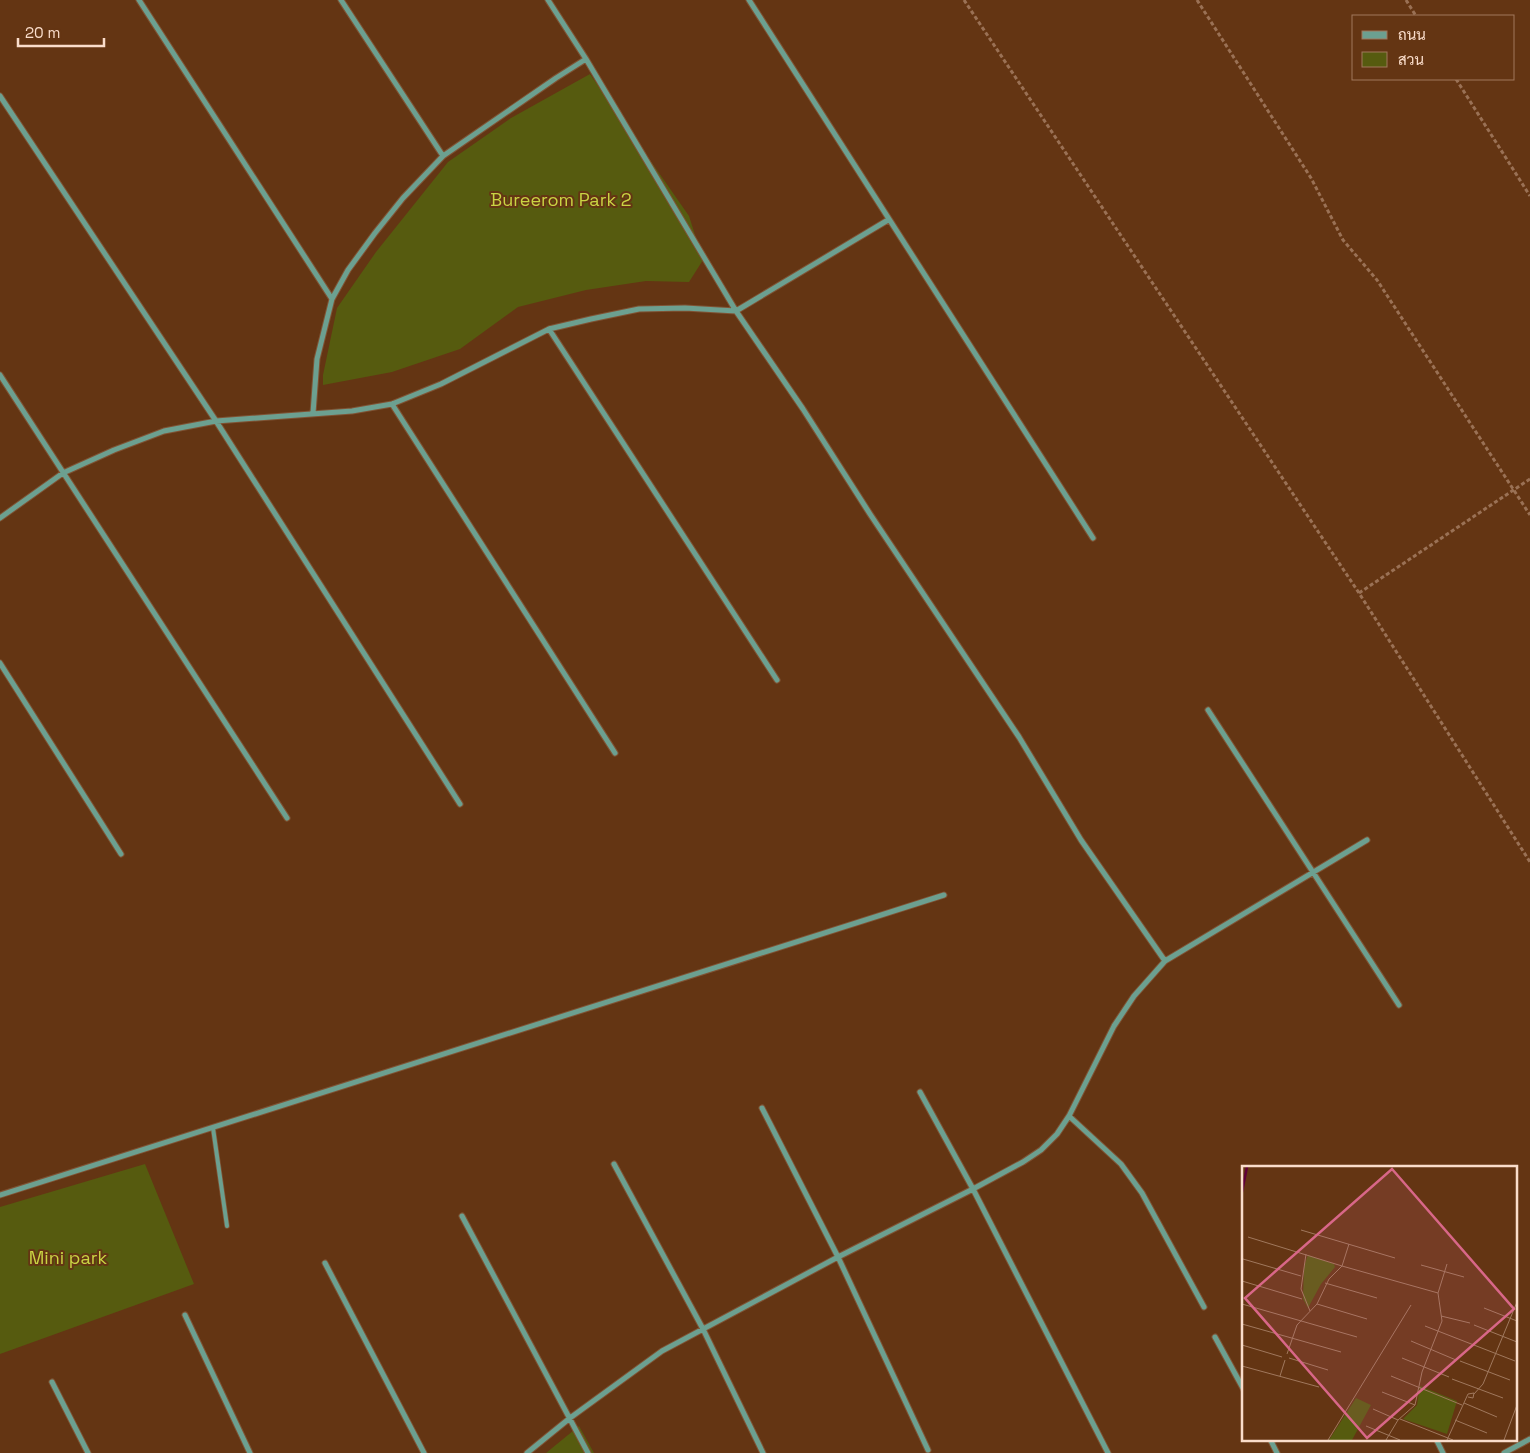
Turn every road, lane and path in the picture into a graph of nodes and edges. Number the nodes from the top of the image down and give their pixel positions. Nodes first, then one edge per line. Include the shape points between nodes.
1 (139, 0) edge
2 (341, 0) edge
3 (548, 0) edge
4 (750, 0) edge
5 (964, 0) edge
6 (1197, 0) edge
7 (1406, 0) edge
8 (1415, 15) edge
9 (586, 59) junction
10 (1457, 80) edge
11 (0, 96) edge
12 (443, 156) junction
13 (1530, 196) edge
14 (888, 220) junction
15 (332, 300) junction
16 (736, 311) junction
17 (549, 329) junction
18 (0, 375) edge
19 (392, 404) junction
20 (313, 413) junction
21 (216, 421) junction
22 (63, 473) junction
23 (1530, 479) edge
24 (1514, 489) junction
25 (1530, 515) edge
26 (0, 518) edge
27 (1093, 538) dead end
28 (1359, 593) junction
29 (0, 663) edge
30 (777, 680) dead end
31 (1208, 710) dead end
32 (615, 753) dead end
33 (460, 804) dead end
34 (287, 818) dead end
35 (1367, 840) dead end
36 (120, 854) dead end
37 (1530, 862) edge
38 (1313, 872) junction
39 (944, 895) dead end
40 (1165, 961) junction
41 (1399, 1005) dead end
42 (920, 1092) dead end
43 (762, 1108) dead end
44 (1069, 1116) junction
45 (212, 1128) junction
46 (614, 1164) dead end
47 (973, 1189) junction
48 (0, 1195) edge
49 (462, 1216) dead end
50 (227, 1226) dead end
51 (838, 1257) junction
52 (325, 1263) dead end
53 (1204, 1307) dead end
54 (185, 1315) dead end
55 (702, 1330) junction
56 (1215, 1337) dead end
57 (52, 1382) dead end
58 (1242, 1386) edge
59 (570, 1418) junction
60 (1530, 1439) edge
61 (1270, 1440) edge
62 (1436, 1440) edge
63 (928, 1450) dead end
64 (88, 1453) edge
65 (250, 1453) edge
66 (424, 1453) edge
67 (528, 1453) edge
68 (588, 1453) edge
69 (762, 1453) edge
70 (1108, 1453) edge
71 (1277, 1453) edge
72 (1443, 1453) edge
73 (1504, 1453) edge

1 - 15 street
2 - 12 street
3 - 9 street
4 - 14 street
5 - 28 path
6 - 24 path via 1312,178 1343,240 1377,280
7 - 8 path
9 - 12 street
9 - 16 street
10 - 13 path
11 - 21 street
12 - 15 street via 375,233 348,270
14 - 16 street
14 - 27 street
15 - 20 street via 316,360
16 - 17 street via 639,310
16 - 40 street via 1019,738 1081,840
17 - 19 street via 441,384
17 - 30 street
18 - 22 street
19 - 20 street
19 - 32 street
20 - 21 street
21 - 22 street via 164,431
21 - 33 street
22 - 26 street
22 - 34 street
23 - 24 path
24 - 25 path
24 - 28 path
28 - 37 path
29 - 36 street
31 - 38 street
35 - 38 street
38 - 40 street
38 - 41 street
39 - 45 street
40 - 44 street via 1134,996 1114,1026
42 - 47 street
43 - 51 street
44 - 47 street via 1041,1150
44 - 53 street via 1121,1164 1142,1193
45 - 48 street
45 - 50 lane
46 - 55 street
47 - 51 street
47 - 70 street
49 - 59 street
51 - 55 street
51 - 63 street
52 - 66 street
54 - 65 street
55 - 59 street via 662,1352
55 - 69 street
56 - 58 street
57 - 64 street
59 - 67 street
59 - 68 street
60 - 73 street
61 - 71 street
62 - 72 street

